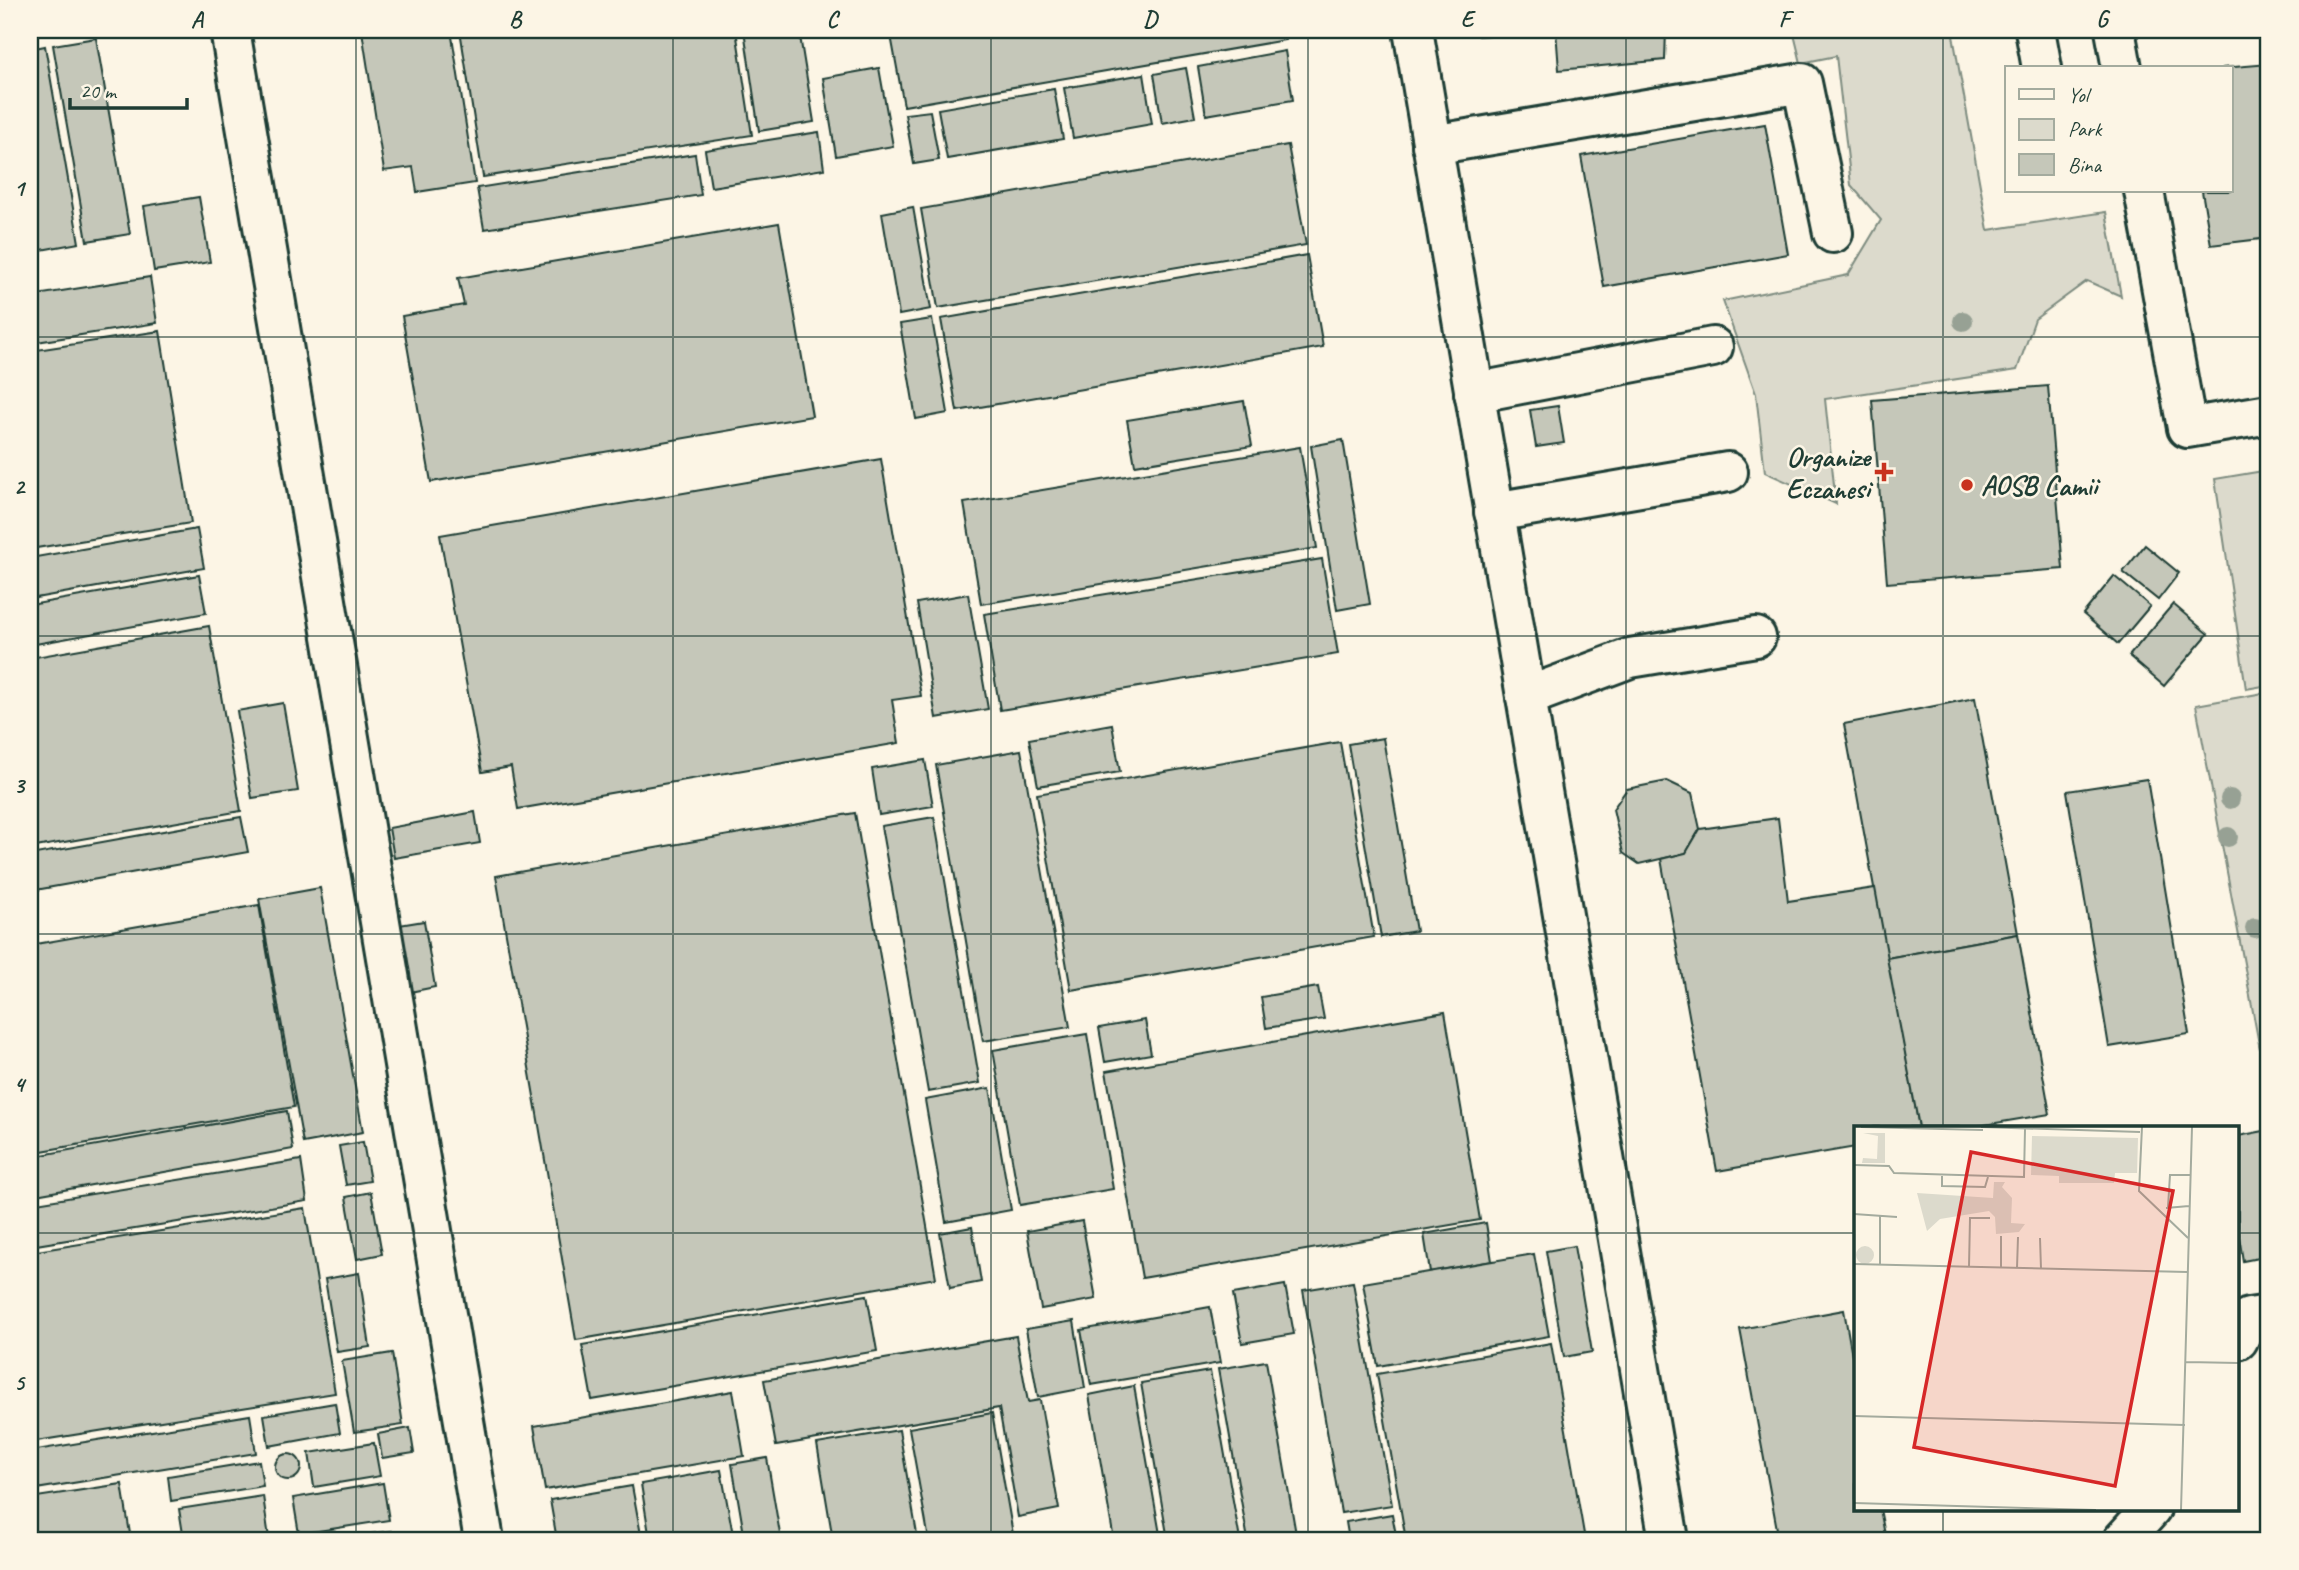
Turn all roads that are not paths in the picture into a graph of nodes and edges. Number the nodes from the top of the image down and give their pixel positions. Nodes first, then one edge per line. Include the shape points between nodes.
1 (230, 30) edge
2 (1413, 30) edge
3 (2035, 30) edge
4 (2115, 30) edge
5 (2042, 66) edge
6 (2122, 66) edge
7 (1432, 145) junction
8 (2144, 192) edge
9 (1833, 233) dead end
10 (1713, 347) dead end
11 (1474, 393) junction
12 (2269, 414) edge
13 (1728, 472) dead end
14 (1494, 512) junction
15 (1756, 637) dead end
16 (1526, 697) junction
17 (2269, 1315) edge
18 (2240, 1336) edge
19 (2150, 1510) edge
20 (2151, 1510) edge
21 (484, 1540) edge
22 (1669, 1540) edge
23 (2123, 1540) edge
24 (2166, 1540) edge

1 - 21 street
2 - 7 street
3 - 5 street
4 - 6 street
7 - 9 street via 1802,83
7 - 11 street
8 - 12 street via 2187,428
10 - 11 street
11 - 14 street
13 - 14 street
14 - 16 street
15 - 16 street via 1630,658
16 - 22 street
17 - 18 street via 2249,1318
19 - 23 street
20 - 24 street

